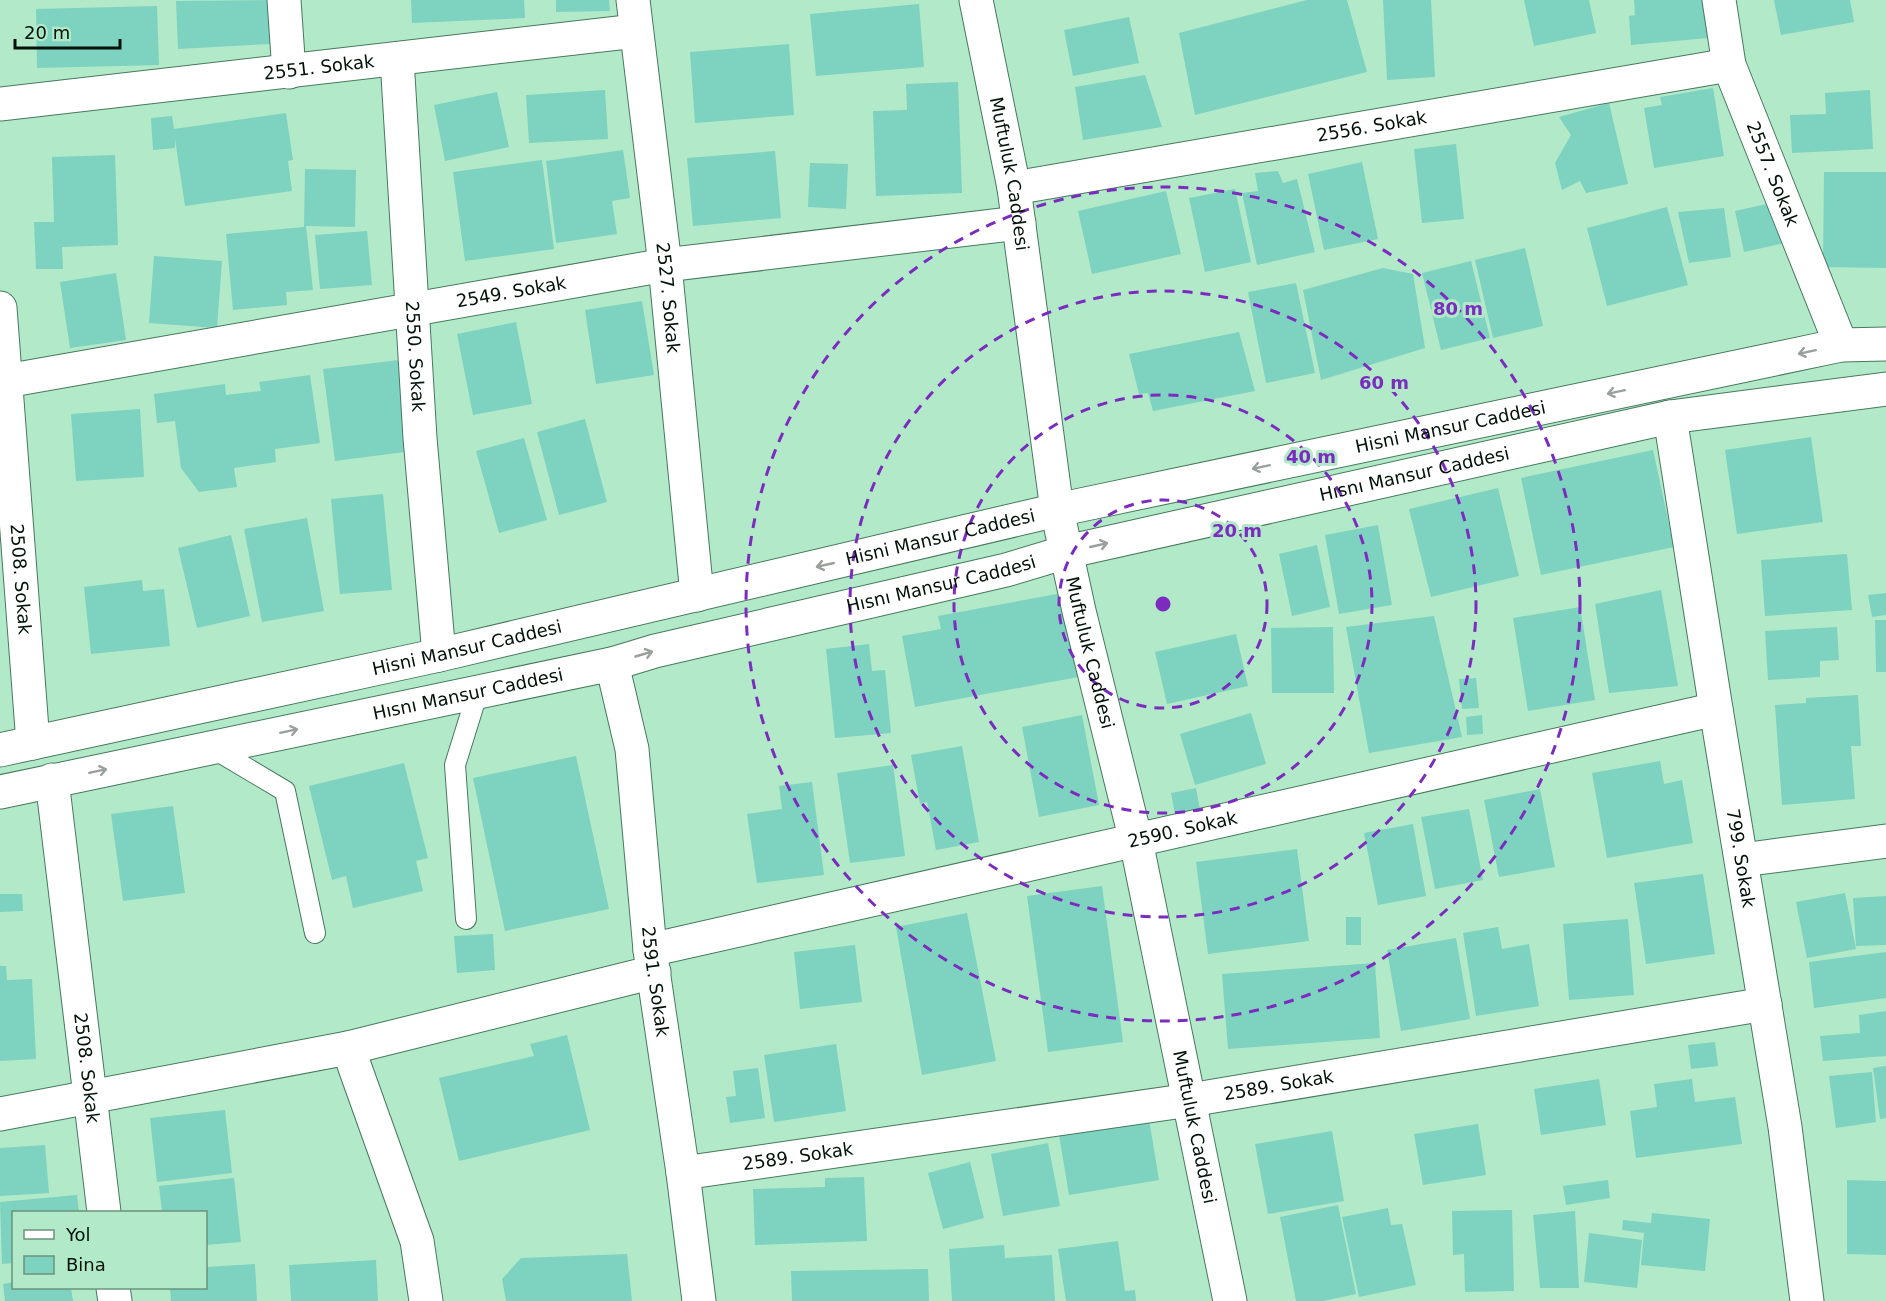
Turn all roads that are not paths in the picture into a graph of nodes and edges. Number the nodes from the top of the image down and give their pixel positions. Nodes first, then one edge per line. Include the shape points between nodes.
1 (284, 0) edge
2 (976, 0) edge
3 (1719, 0) edge
4 (635, 16) edge
5 (397, 59) junction
6 (1729, 65) junction
7 (290, 72) junction
8 (0, 104) edge
9 (1014, 188) junction
10 (1019, 223) junction
11 (665, 265) junction
12 (413, 309) junction
13 (1, 327) edge
14 (1886, 344) edge
15 (1841, 345) junction
16 (6, 381) junction
17 (1886, 389) edge
18 (1670, 417) junction
19 (1057, 510) junction
20 (1066, 552) junction
21 (697, 595) junction
22 (439, 655) junction
23 (612, 664) junction
24 (478, 692) junction
25 (1716, 710) junction
26 (33, 742) junction
27 (211, 747) junction
28 (0, 750) edge
29 (52, 780) junction
30 (0, 792) edge
31 (1136, 841) junction
32 (1886, 841) edge
33 (1742, 860) junction
34 (466, 919) dead end
35 (315, 933) dead end
36 (652, 961) junction
37 (1765, 1004) junction
38 (348, 1048) junction
39 (90, 1098) junction
40 (1190, 1100) junction
41 (0, 1114) edge
42 (683, 1173) junction
43 (104, 1211) edge
44 (426, 1301) edge
45 (699, 1301) edge
46 (1230, 1301) edge
47 (1807, 1301) edge

1 - 7 street
2 - 9 street, Muftuluk Caddesi
3 - 6 street, 2557. Sokak
4 - 5 street, 2551. Sokak
4 - 11 street, 2527. Sokak
5 - 7 street, 2551. Sokak
5 - 12 street, 2550. Sokak
6 - 9 street, 2556. Sokak
6 - 15 street, 2557. Sokak
7 - 8 street, 2551. Sokak
9 - 10 street, Muftuluk Caddesi
10 - 11 street, 2549. Sokak
10 - 19 street, Muftuluk Caddesi
11 - 12 street, 2549. Sokak
11 - 21 street, 2527. Sokak
12 - 16 street, 2549. Sokak
12 - 22 street, 2550. Sokak
13 - 16 street, 2508. Sokak
14 - 15 street, Hisni Mansur Caddesi
15 -> 19 street, Hisni Mansur Caddesi
16 - 26 street, 2508. Sokak
17 - 18 street, Hısnı Mansur Caddesi
20 -> 18 street, Hısnı Mansur Caddesi
18 - 25 street, 799. Sokak
19 - 20 street, Muftuluk Caddesi
19 -> 21 street, Hisni Mansur Caddesi
23 -> 20 street, Hısnı Mansur Caddesi via 1006,570
20 - 31 street, Muftuluk Caddesi
21 - 22 street, Hisni Mansur Caddesi
22 - 26 street, Hisni Mansur Caddesi
23 - 24 street, Hısnı Mansur Caddesi
23 - 36 street, 2591. Sokak via 633,749
27 -> 24 street, Hısnı Mansur Caddesi
24 - 34 lane via 455,765
25 - 31 street, 2590. Sokak
25 - 33 street, 799. Sokak
26 - 28 street, Hisni Mansur Caddesi
29 -> 27 street, Hısnı Mansur Caddesi
27 - 35 lane via 285,791
29 - 30 street, Hısnı Mansur Caddesi
29 - 39 street, 2508. Sokak
31 - 36 street, 2590. Sokak
31 - 40 street, Muftuluk Caddesi
32 - 33 street
33 - 37 street, 799. Sokak
36 - 38 street, 2590. Sokak
36 - 42 street, 2591. Sokak
37 - 40 street, 2589. Sokak
37 - 47 street, 799. Sokak
38 - 39 street, 2590. Sokak
38 - 44 street via 417,1240
39 - 41 street, 2590. Sokak
39 - 43 street, 2508. Sokak
40 - 42 street, 2589. Sokak
40 - 46 street, Muftuluk Caddesi
42 - 45 street, 2591. Sokak

